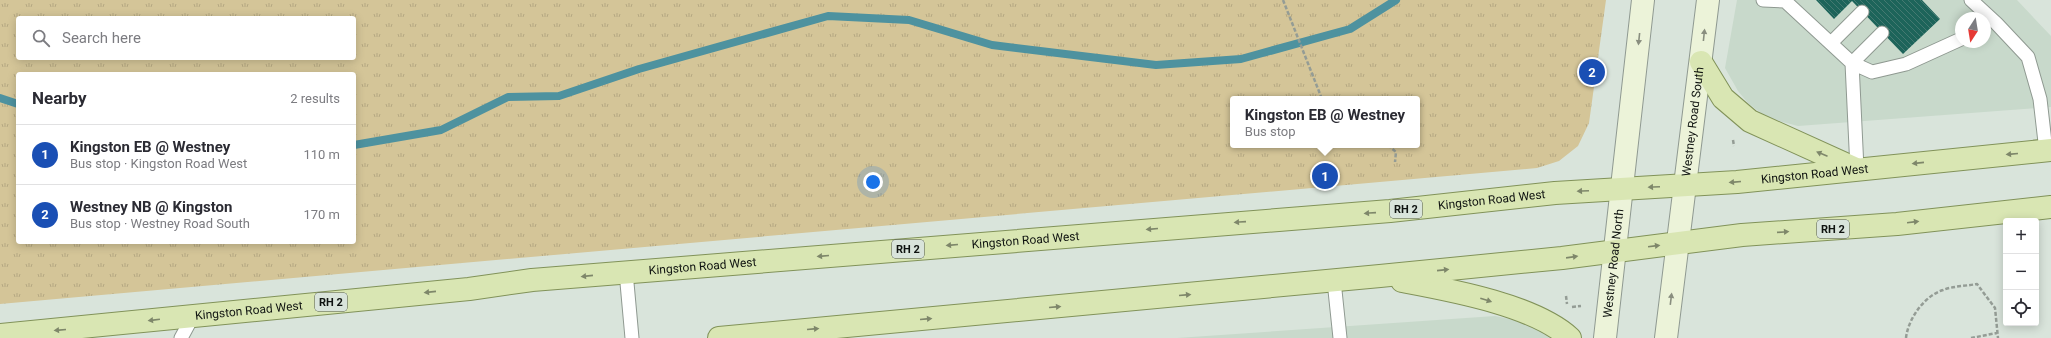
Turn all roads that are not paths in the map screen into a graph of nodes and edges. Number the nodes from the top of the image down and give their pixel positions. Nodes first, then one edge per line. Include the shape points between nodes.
1 (1643, 0) edge
2 (1708, 0) edge
3 (1763, 0) edge
4 (1786, 0) edge
5 (1971, 0) edge
6 (1862, 12) dead end
7 (1980, 12) edge
8 (1991, 26) edge
9 (1882, 33) dead end
10 (1955, 42) edge
11 (1830, 43) junction
12 (1701, 62) junction
13 (1852, 62) junction
14 (2049, 150) edge
15 (1857, 169) junction
16 (1685, 185) junction
17 (1622, 189) junction
18 (2051, 207) edge
19 (1678, 243) junction
20 (1615, 251) junction
21 (626, 272) junction
22 (1380, 276) junction
23 (1334, 281) junction
24 (193, 316) junction
25 (0, 335) edge
26 (181, 338) edge
27 (632, 338) edge
28 (719, 338) edge
29 (1340, 338) edge
30 (1570, 338) edge
31 (1605, 338) edge
32 (1666, 338) edge

1 -> 17 main road
12 -> 2 main road, Westney Road South
3 - 4 lane
4 - 11 lane
5 - 7 lane
6 - 11 lane
8 - 14 lane via 2028,57 2040,99
9 - 13 lane
10 - 13 lane via 1906,64 1872,72
11 - 13 lane
15 -> 12 main road via 1750,122 1723,98
12 - 16 main road, Westney Road South
13 - 15 lane
14 -> 15 main road, Kingston Road West / RH 2
15 -> 16 main road, Kingston Road West / RH 2
16 -> 17 main road, Kingston Road West / RH 2
16 - 19 main road, Westney Road South
17 - 20 main road, Westney Road North
17 -> 21 main road, Kingston Road West / RH 2 via 1555,193 1390,211
19 -> 18 main road, RH 2 via 1742,235 1897,224
20 -> 19 main road, RH 2
32 -> 19 main road
22 -> 20 main road, RH 2
20 - 31 main road, Westney Road North
21 -> 24 main road, Kingston Road West / RH 2
21 - 27 lane
22 - 23 main road, RH 2
22 -> 30 main road via 1465,293 1539,318
28 -> 23 main road, RH 2
23 - 29 lane
24 -> 25 main road, Kingston Road West / RH 2
24 - 26 lane

